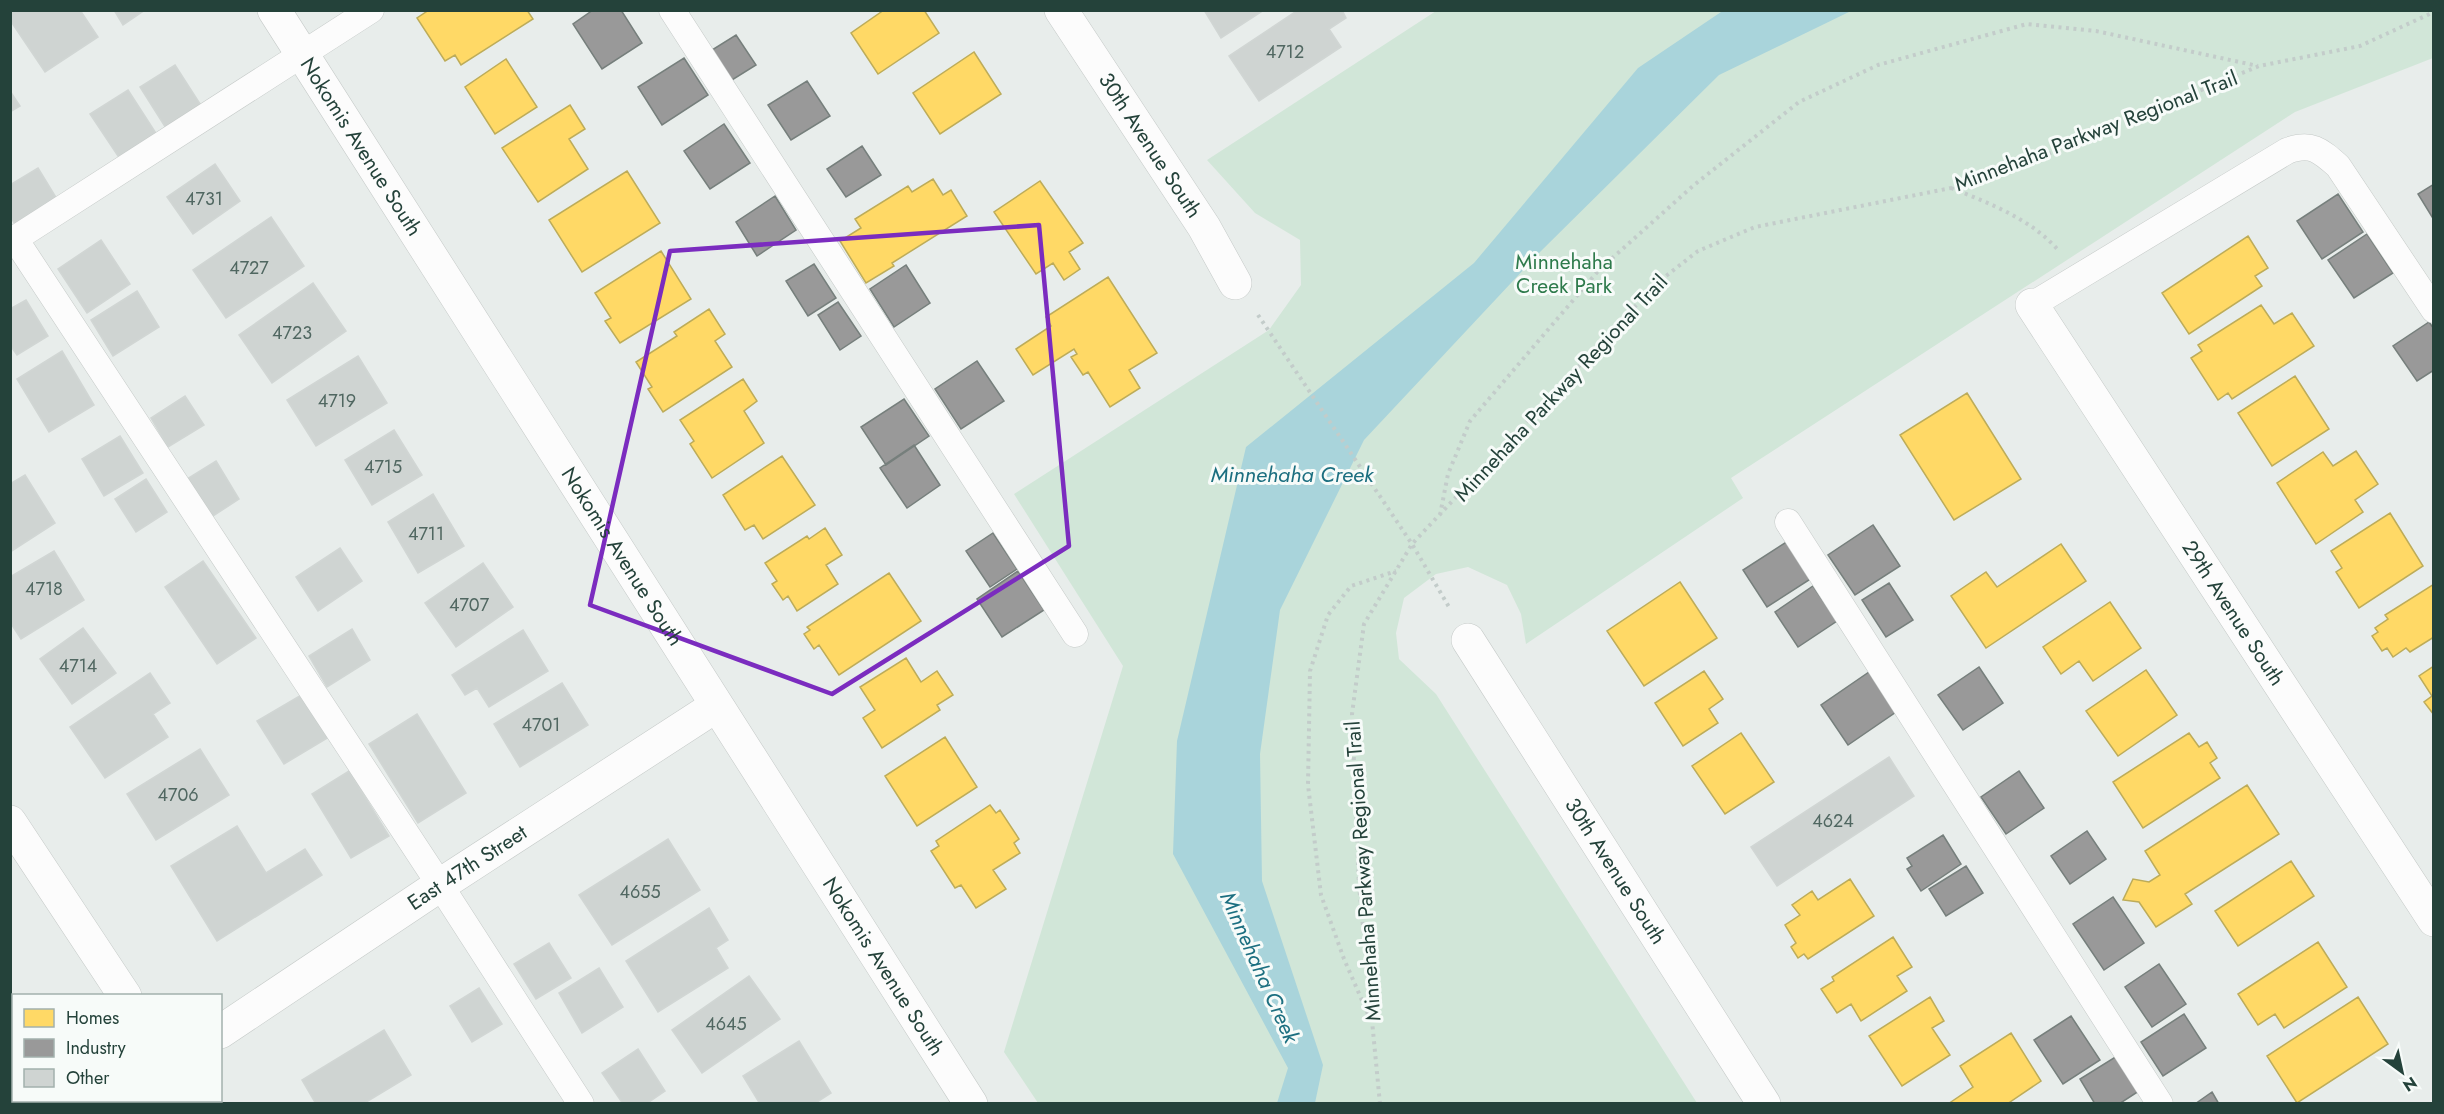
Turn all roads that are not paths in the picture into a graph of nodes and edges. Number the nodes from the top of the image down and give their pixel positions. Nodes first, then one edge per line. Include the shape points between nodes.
1 (274, 10) edge
2 (371, 10) edge
3 (672, 10) edge
4 (1061, 10) edge
5 (303, 55) junction
6 (13, 241) edge
7 (1235, 283) road end
8 (2032, 305) joint
9 (2433, 310) edge
10 (1788, 522) dead end
11 (1076, 634) dead end
12 (1468, 640) road end
13 (716, 706) junction
14 (10, 822) edge
15 (440, 885) junction
16 (2433, 920) edge
17 (124, 994) edge
18 (222, 1031) edge
19 (580, 1104) edge
20 (971, 1104) edge
21 (1764, 1104) edge
22 (2160, 1104) edge

1 - 5 street, Nokomis Avenue South
2 - 5 lane
3 - 11 lane
4 - 7 street, 30th Avenue South via 1204,227
5 - 6 lane
5 - 13 street, Nokomis Avenue South
6 - 15 lane
8 - 9 lane via 2300,146 2316,148 2338,166
8 - 16 street, 29th Avenue South
10 - 22 lane
12 - 21 street, 30th Avenue South
13 - 15 street, East 47th Street
13 - 20 street, Nokomis Avenue South
14 - 17 street
15 - 18 street, East 47th Street
15 - 19 lane

